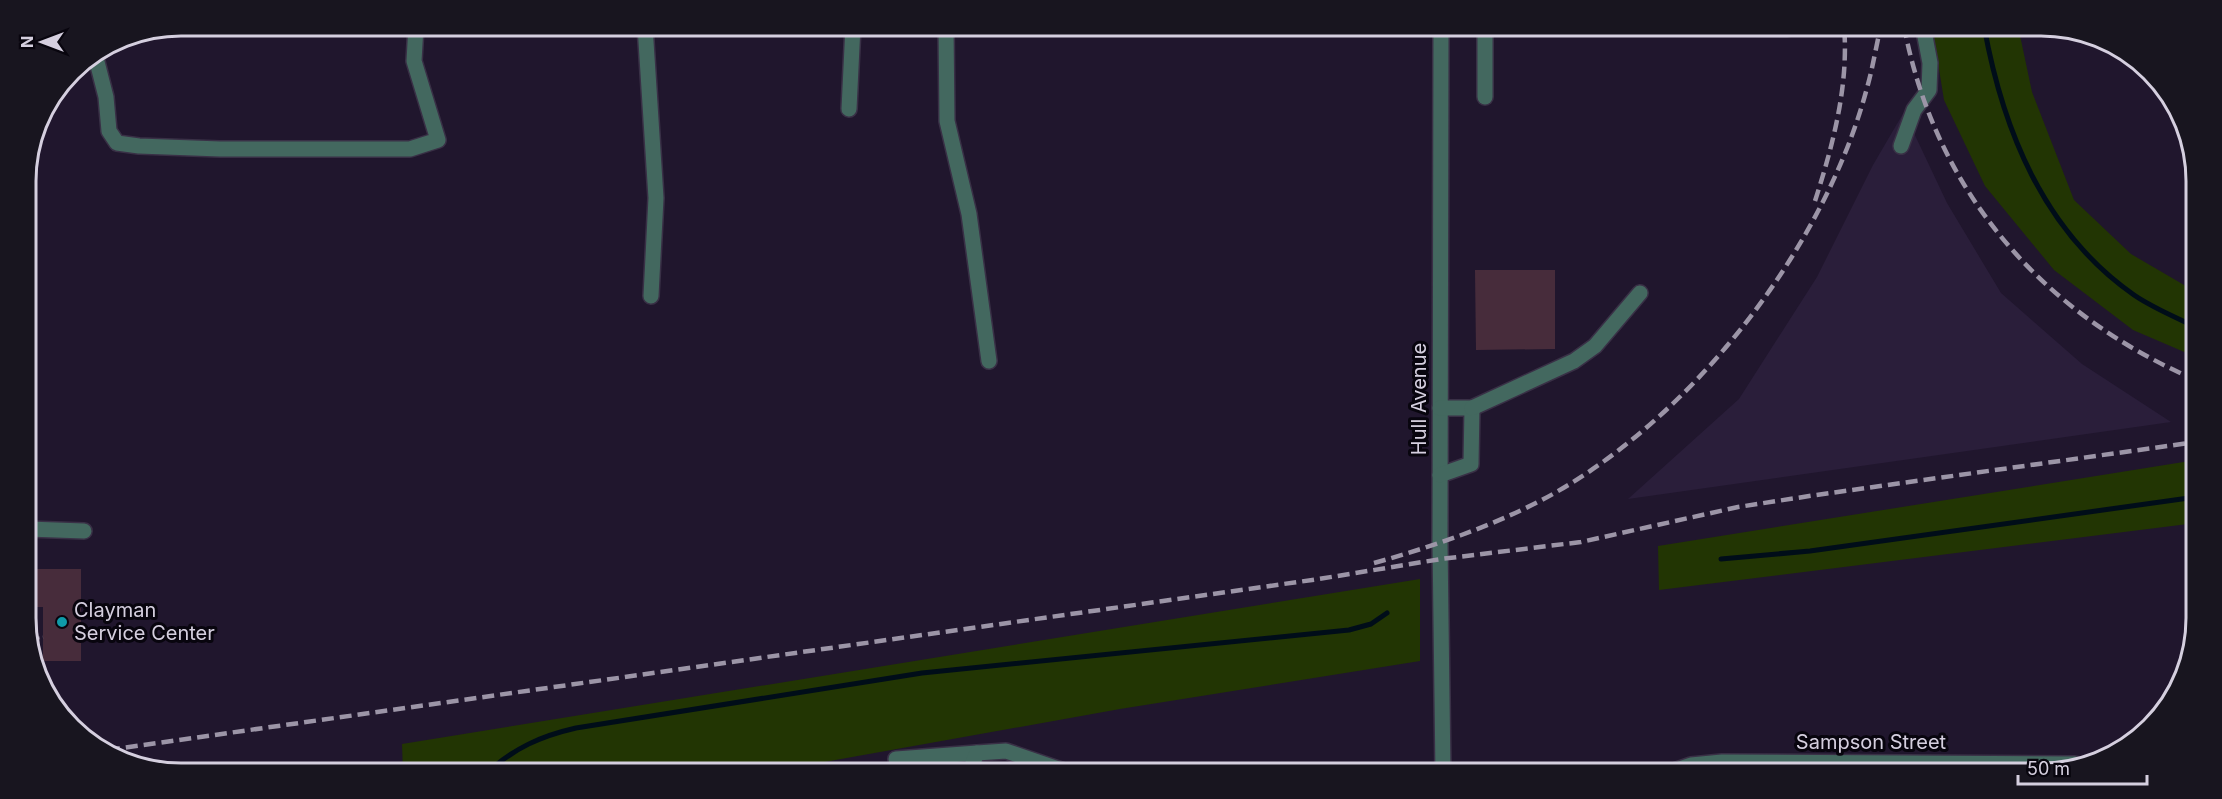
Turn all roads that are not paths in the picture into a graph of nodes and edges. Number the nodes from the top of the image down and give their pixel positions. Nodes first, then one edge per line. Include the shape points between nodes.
1 (415, 36) edge
2 (646, 36) edge
3 (853, 36) edge
4 (946, 36) edge
5 (1441, 36) edge
6 (1485, 36) edge
7 (1925, 36) edge
8 (97, 63) edge
9 (1485, 97) dead end
10 (849, 109) dead end
11 (1901, 146) dead end
12 (1640, 293) dead end
13 (651, 296) dead end
14 (989, 361) dead end
15 (1440, 408) junction
16 (1472, 408) junction
17 (1440, 476) junction
18 (36, 529) edge
19 (84, 531) dead end
20 (977, 753) junction
21 (923, 757) junction
22 (896, 759) dead end
23 (921, 763) edge
24 (973, 763) edge
25 (1041, 763) edge
26 (1443, 763) edge
27 (1712, 763) edge
28 (1898, 763) edge

1 - 8 street via 414,61 438,140 410,149 220,149 117,143 110,131
2 - 13 street via 656,198
3 - 10 street
4 - 14 street via 947,121 969,214
5 - 15 street, Hull Avenue
6 - 9 street
7 - 11 street via 1930,63 1929,90 1914,111
12 - 16 street via 1595,346 1574,361
15 - 16 street
15 - 17 street, Hull Avenue
16 - 17 street via 1471,464
17 - 26 street, Hull Avenue
18 - 19 street
20 - 21 street
20 - 24 street
20 - 25 street via 1006,751
21 - 22 street
21 - 23 street
27 - 28 street, Sampson Street

